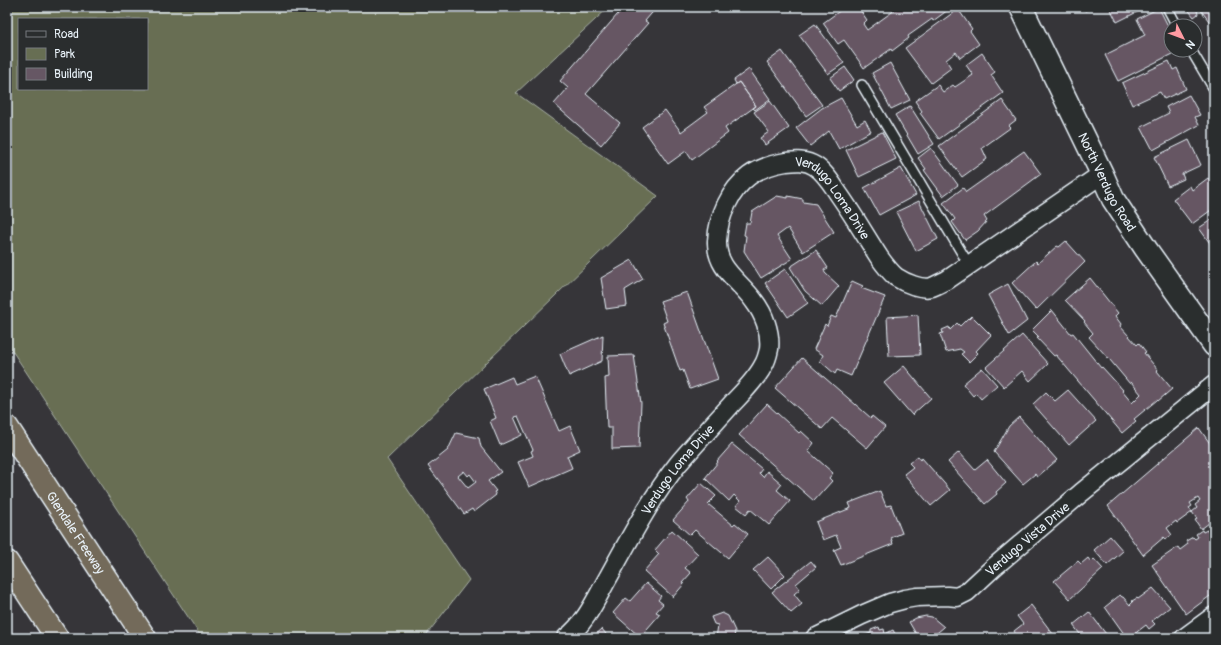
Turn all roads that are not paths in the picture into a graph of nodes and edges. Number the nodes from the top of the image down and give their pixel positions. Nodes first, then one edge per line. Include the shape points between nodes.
1 (1021, 7) edge
2 (1167, 7) edge
3 (1173, 18) edge
4 (1196, 58) edge
5 (862, 85) dead end
6 (1214, 89) edge
7 (1102, 174) junction
8 (968, 265) junction
9 (1214, 345) edge
10 (1214, 385) edge
11 (7, 427) edge
12 (7, 562) edge
13 (1209, 626) edge
14 (57, 638) edge
15 (145, 638) edge
16 (566, 638) edge
17 (815, 638) edge
18 (1184, 638) edge

1 - 7 main road, North Verdugo Road
2 - 3 lane
4 - 6 lane
5 - 8 lane
7 - 8 street, Verdugo Loma Drive
7 - 9 main road, North Verdugo Road via 1113,199 1146,250
8 - 16 street, Verdugo Loma Drive via 947,280 931,287 918,287 904,282 879,257 829,180 815,166 796,161 769,166 749,176 727,202 719,223 717,243 721,263 754,301 764,319 769,332 766,360 750,384 667,478 591,608
10 - 17 street, Verdugo Vista Drive via 1081,493 967,592 957,597 917,597 890,603
11 - 15 highway, Glendale Freeway
12 - 14 highway
13 - 18 street

